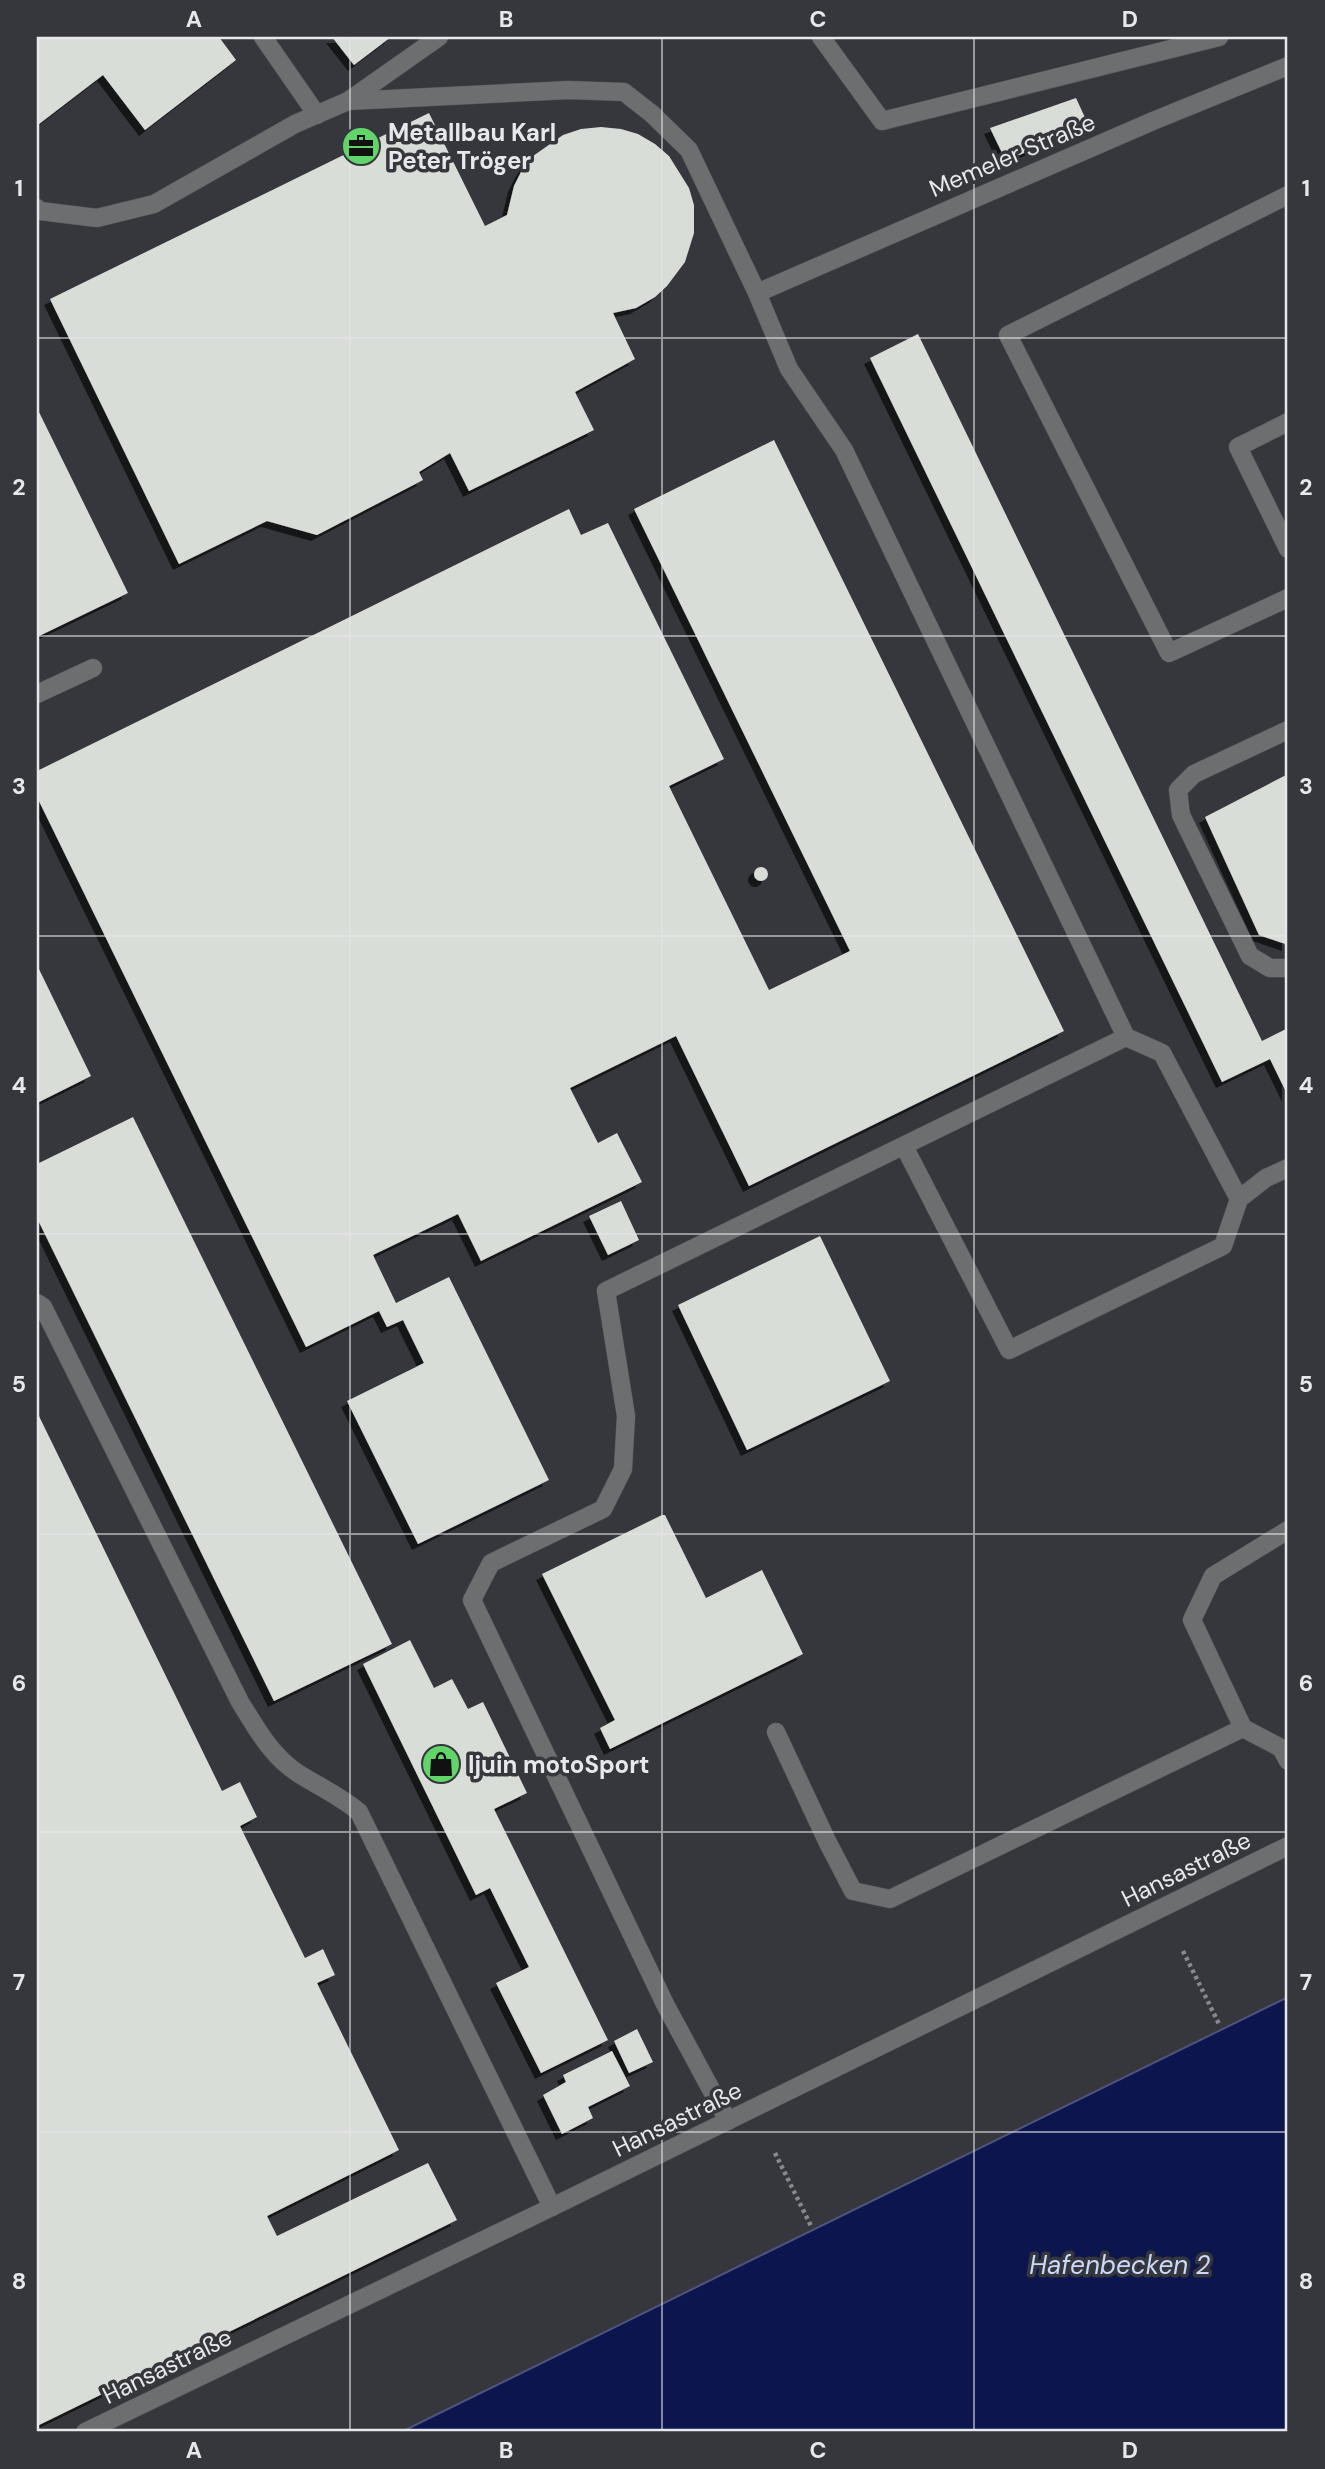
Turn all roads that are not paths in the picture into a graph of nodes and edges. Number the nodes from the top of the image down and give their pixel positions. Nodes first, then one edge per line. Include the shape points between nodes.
1 (263, 37) edge
2 (439, 37) edge
3 (821, 37) edge
4 (1219, 37) edge
5 (1288, 66) edge
6 (348, 102) junction
7 (317, 115) junction
8 (1288, 195) edge
9 (37, 208) edge
10 (757, 293) junction
11 (1288, 422) edge
12 (1288, 549) edge
13 (1288, 598) edge
14 (93, 668) dead end
15 (37, 694) edge
16 (1288, 730) edge
17 (1288, 968) edge
18 (1126, 1037) junction
19 (904, 1146) junction
20 (1288, 1168) edge
21 (1239, 1199) junction
22 (37, 1303) edge
23 (1288, 1530) edge
24 (1243, 1728) junction
25 (776, 1732) dead end
26 (1288, 1761) edge
27 (1288, 1846) edge
28 (728, 2121) junction
29 (552, 2207) junction
30 (85, 2432) edge

1 - 7 street
2 - 6 street
3 - 4 street via 881,121
5 - 10 street, Memeler Straße
6 - 7 street
6 - 10 street via 569,90 624,92 689,150
7 - 9 street via 154,204 97,218
8 - 13 street via 1008,335 1169,653
10 - 18 street via 789,369 844,450
11 - 12 street via 1238,447
14 - 15 street
16 - 17 street via 1194,774 1178,790 1181,815 1250,956 1270,968
18 - 19 street
18 - 21 street via 1162,1054
19 - 21 street via 1009,1350 1223,1246
19 - 28 street via 606,1292 626,1416 623,1469 603,1509 491,1563 472,1600 665,2004
20 - 21 street
22 - 29 street via 44,1307 240,1702 267,1747 359,1812
23 - 24 street via 1213,1576 1192,1620
24 - 25 street via 890,1899 853,1891
24 - 26 street via 1281,1748
27 - 28 street, Hansastraße
28 - 29 street, Hansastraße
29 - 30 street, Hansastraße

